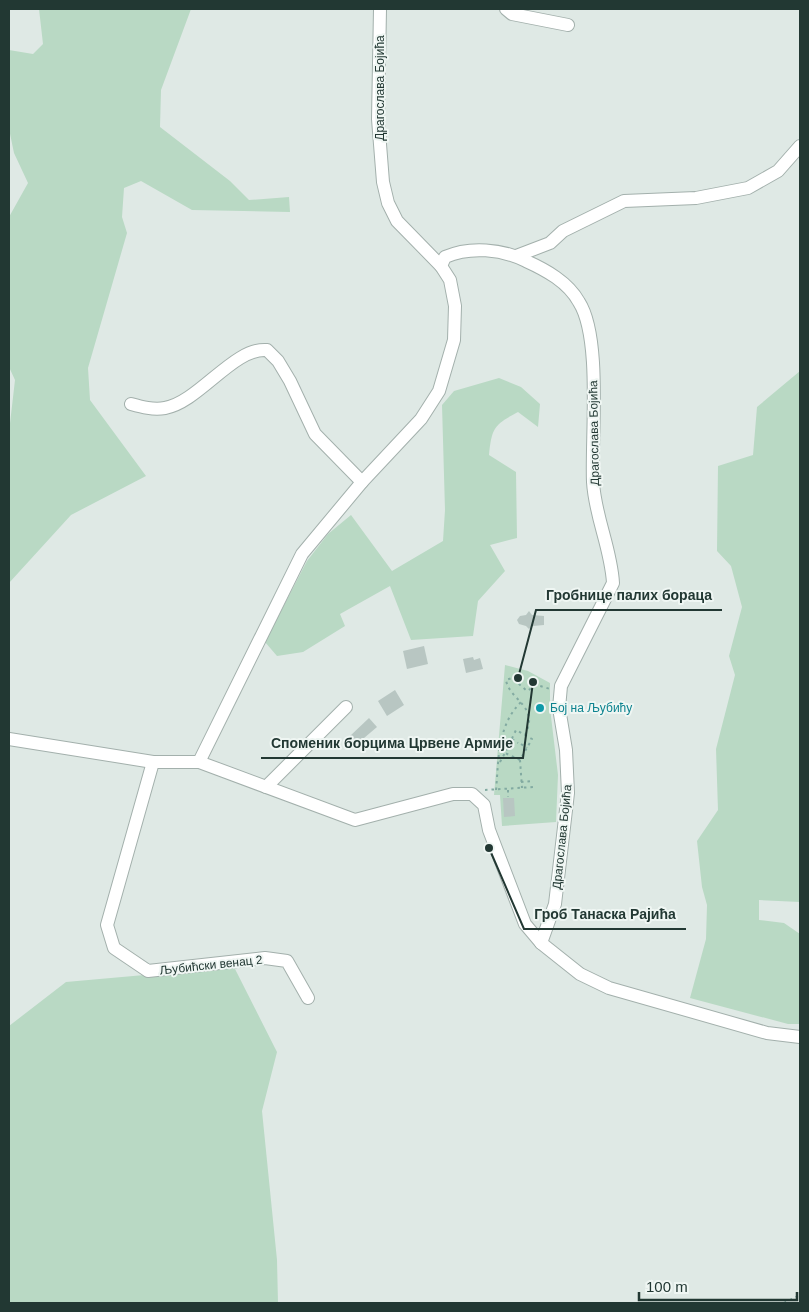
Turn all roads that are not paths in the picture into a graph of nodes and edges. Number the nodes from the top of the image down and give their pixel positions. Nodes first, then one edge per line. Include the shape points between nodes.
1 (380, 9) edge
2 (506, 9) edge
3 (568, 25) dead end
4 (800, 146) edge
5 (516, 256) junction
6 (441, 266) junction
7 (131, 404) dead end
8 (362, 482) junction
9 (346, 707) dead end
10 (9, 739) edge
11 (153, 762) junction
12 (199, 762) junction
13 (266, 787) junction
14 (541, 943) junction
15 (308, 998) dead end
16 (800, 1037) edge

1 - 6 street, Драгослава Бојића via 378,119 383,182 397,220
2 - 3 street via 512,14
4 - 5 street via 778,171 748,188 696,198 624,201 564,231 550,243
5 - 6 street, Драгослава Бојића via 506,252 460,251 445,257
5 - 14 street, Драгослава Бојића via 559,279 580,302 587,323 593,361 593,484 613,583 560,692 568,793 555,904
6 - 8 street, Драгослава Бојића via 450,280 455,306 454,340 439,392 421,419
7 - 8 street via 157,409 173,406 249,353 268,350 290,382 315,434
8 - 12 street, Драгослава Бојића via 302,554
9 - 13 street
10 - 11 street
11 - 12 street
11 - 15 street, Љубићски венац 2 via 107,925 114,948 148,971 265,958 287,961
12 - 13 street
13 - 14 street via 355,820 452,794 472,794 484,805 489,830 525,924
14 - 16 street via 580,974 609,988 767,1033

